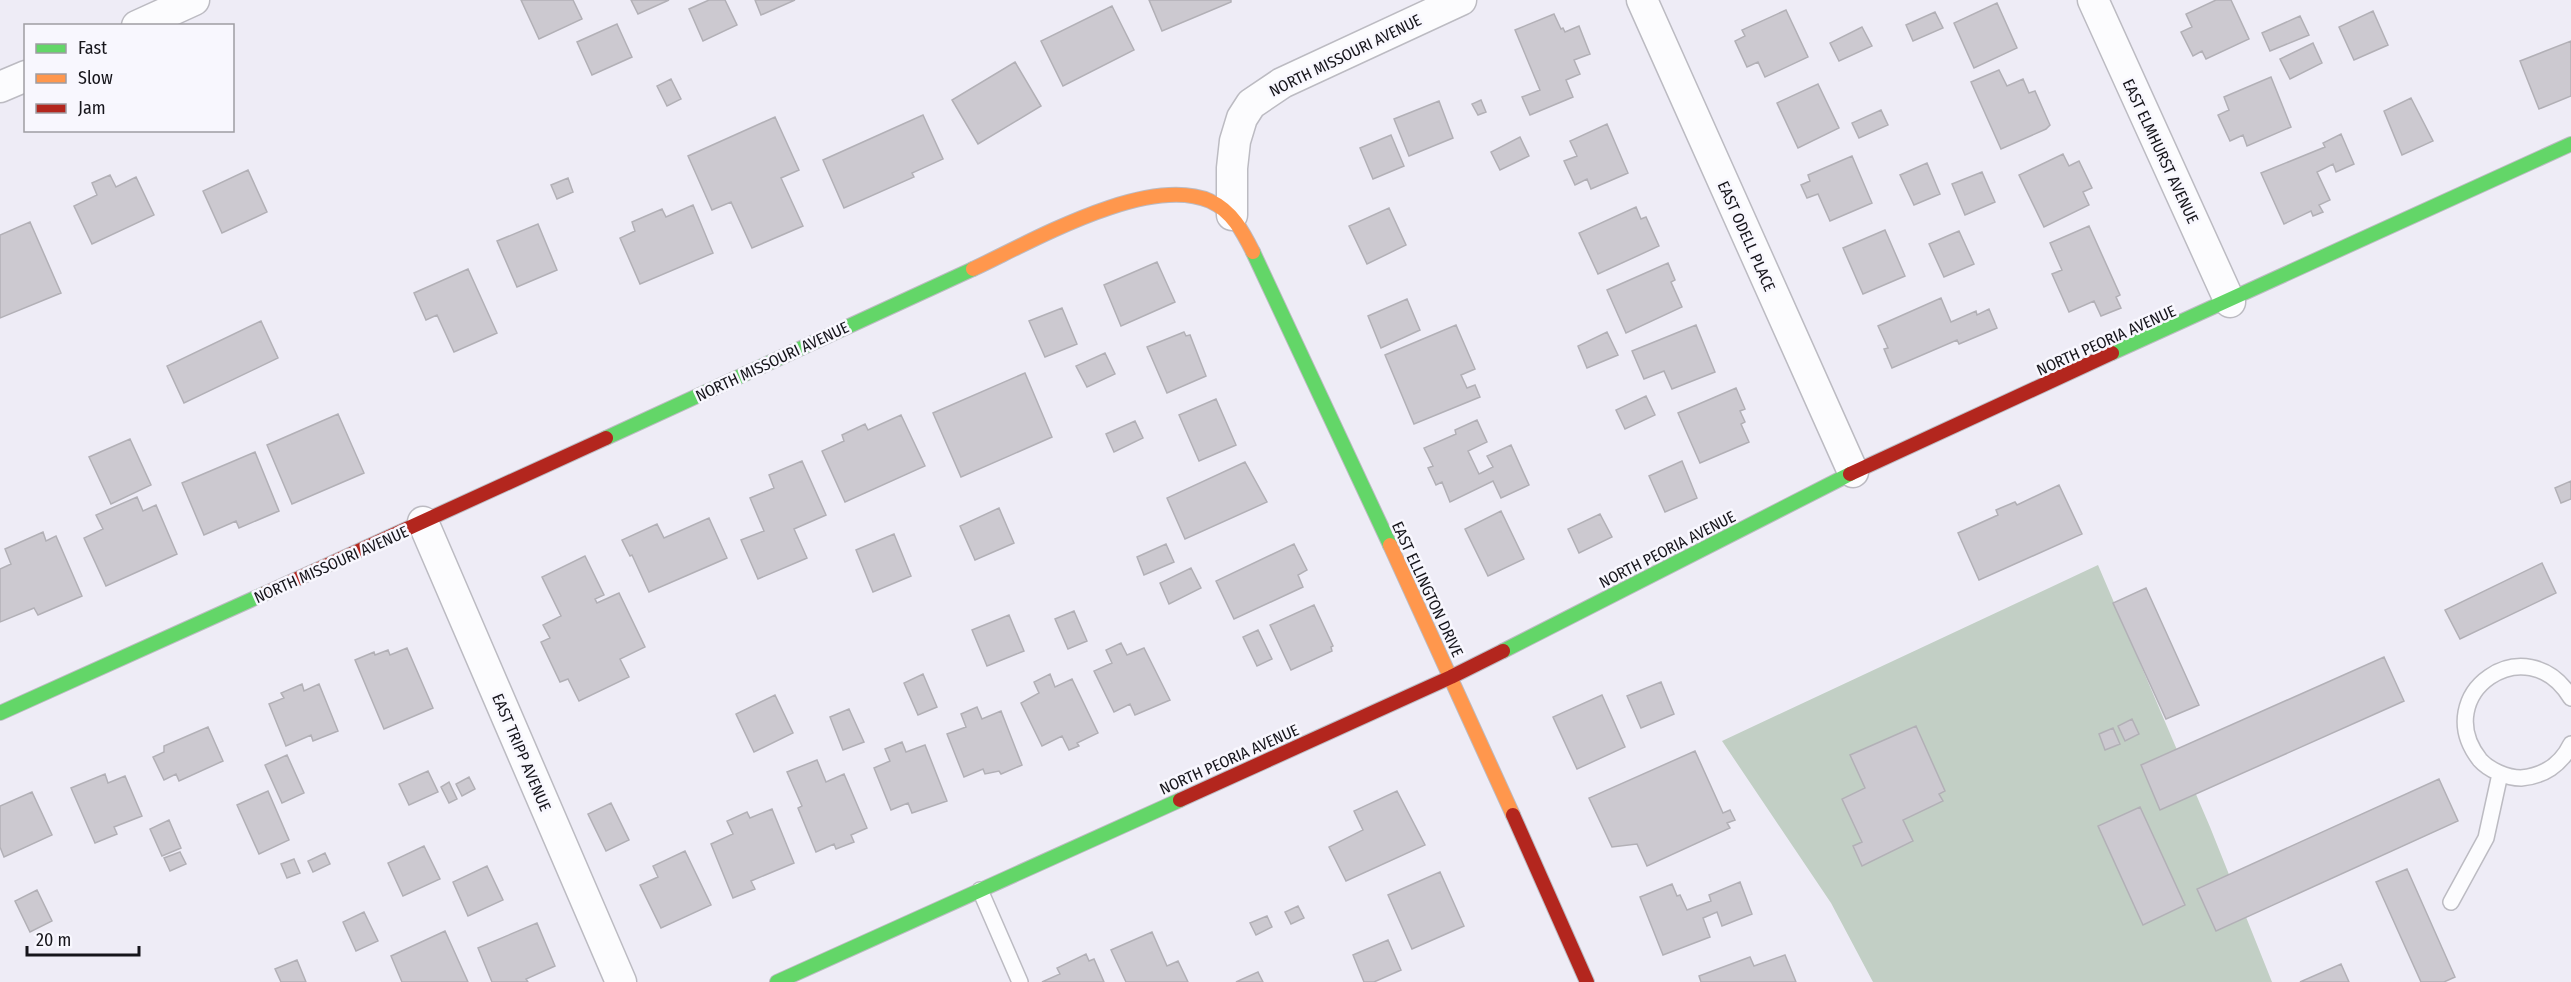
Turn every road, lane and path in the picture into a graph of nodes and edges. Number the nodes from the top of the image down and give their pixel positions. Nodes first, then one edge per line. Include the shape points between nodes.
1 (194, 0) edge
2 (1461, 0) edge
3 (1642, 0) edge
4 (2092, 0) edge
5 (141, 24) edge
6 (24, 77) edge
7 (0, 87) edge
8 (2571, 144) edge
9 (1232, 215) junction
10 (2230, 302) junction
11 (1853, 472) junction
12 (423, 522) junction
13 (1451, 677) junction
14 (2571, 698) edge
15 (0, 713) edge
16 (2571, 744) edge
17 (2500, 774) junction
18 (980, 890) junction
19 (2451, 902) dead end
20 (621, 982) edge
21 (777, 982) edge
22 (1020, 982) edge
23 (1587, 982) edge

1 - 5 street
2 - 9 street, NORTH MISSOURI AVENUE via 1282,83 1251,104 1235,141
3 - 11 street, EAST ODELL PLACE
4 - 10 street, EAST ELMHURST AVENUE
6 - 7 street
8 - 10 street, NORTH PEORIA AVENUE
9 - 12 street, NORTH MISSOURI AVENUE via 1198,197 1171,193 1098,212
9 - 13 street, EAST ELLINGTON DRIVE via 1244,232
10 - 11 street, NORTH PEORIA AVENUE
11 - 13 street, NORTH PEORIA AVENUE
12 - 15 street, NORTH MISSOURI AVENUE
12 - 20 street, EAST TRIPP AVENUE
13 - 18 street, NORTH PEORIA AVENUE
13 - 23 street, EAST ELLINGTON DRIVE
14 - 17 lane via 2563,685 2532,667 2496,671 2481,682 2465,714 2465,733 2484,764
16 - 17 lane via 2553,768 2536,776
17 - 19 lane via 2486,838
18 - 21 street, NORTH PEORIA AVENUE
18 - 22 lane

